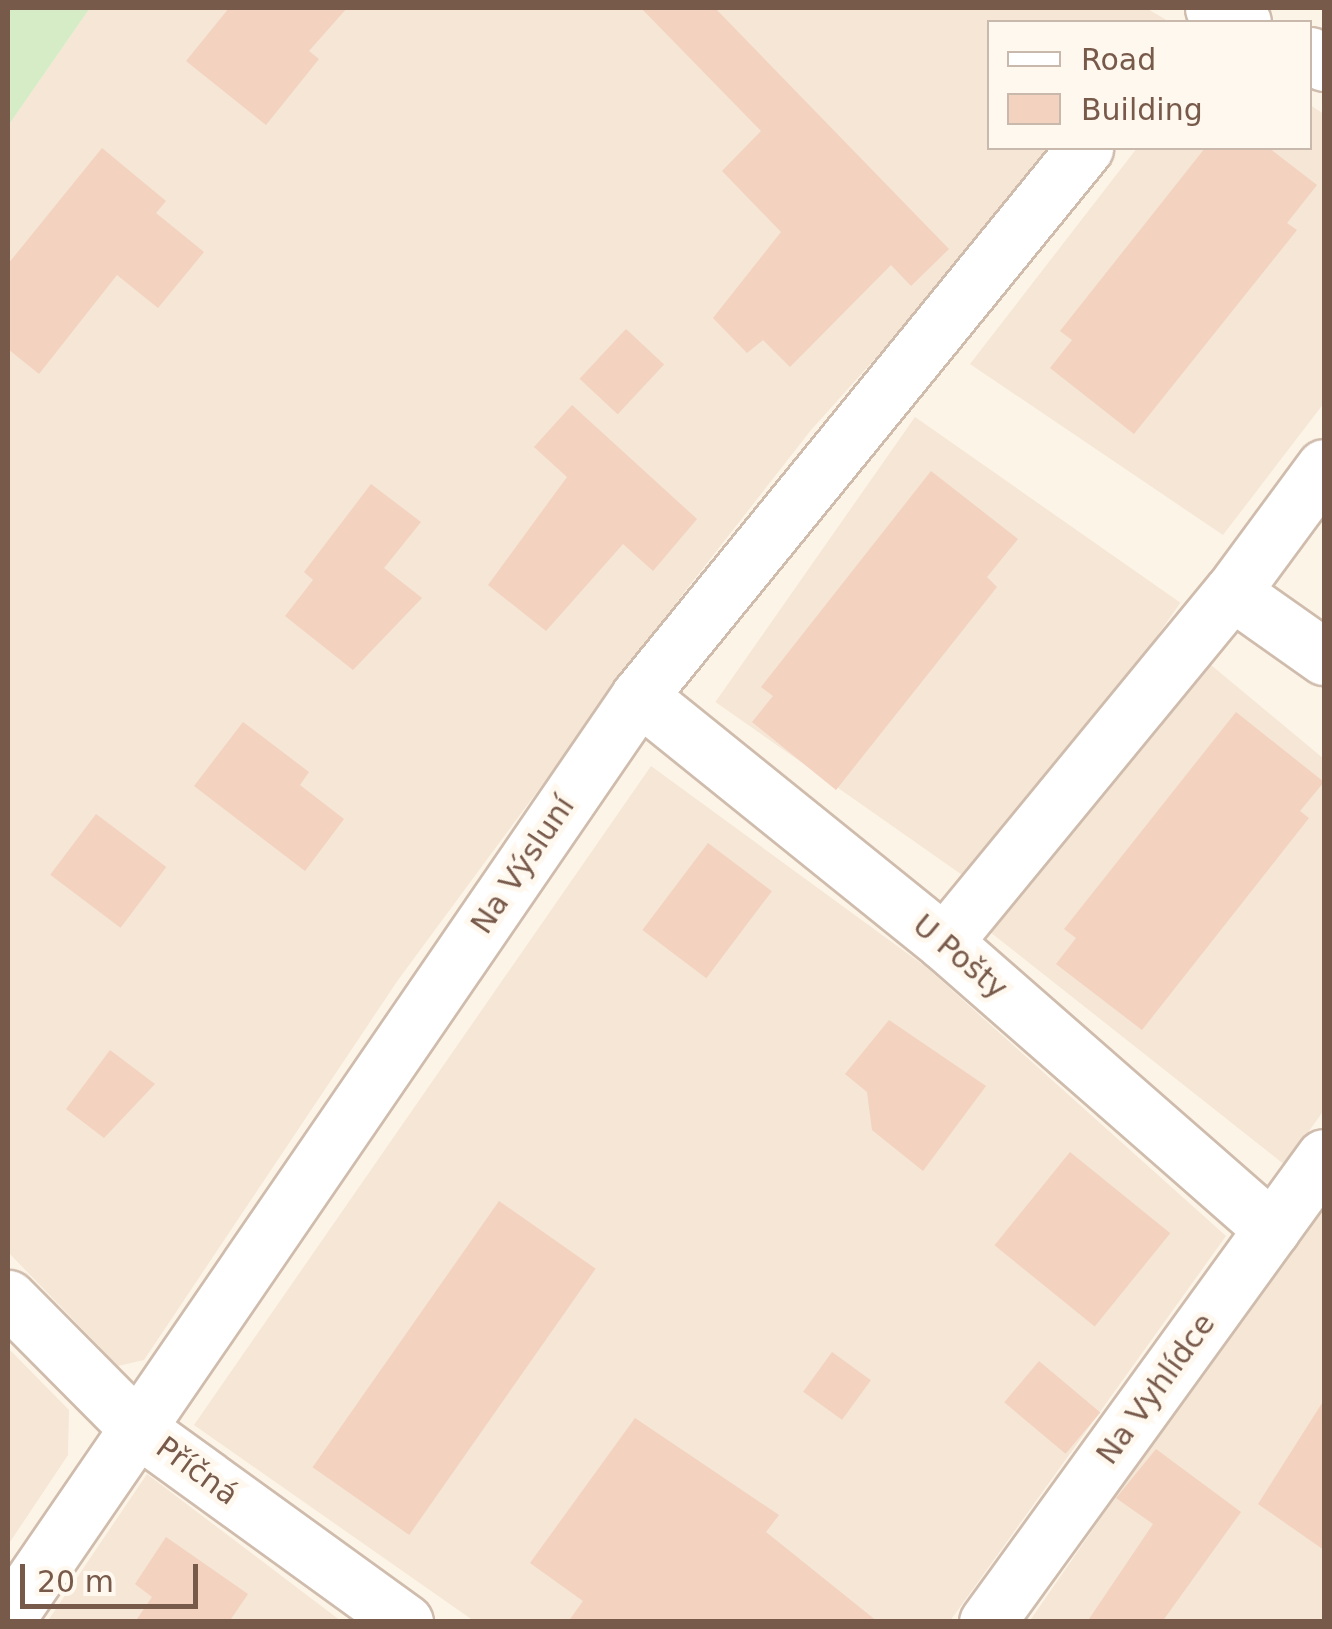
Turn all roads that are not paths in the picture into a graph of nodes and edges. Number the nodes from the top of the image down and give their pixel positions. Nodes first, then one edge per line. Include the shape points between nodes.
1 (1214, 8) edge
2 (1239, 20) edge
3 (1083, 150) edge
4 (1324, 467) edge
5 (1232, 592) junction
6 (1324, 657) edge
7 (639, 696) junction
8 (944, 942) junction
9 (1324, 1157) edge
10 (1272, 1229) junction
11 (8, 1298) edge
12 (138, 1428) junction
13 (8, 1617) edge
14 (404, 1622) edge
15 (988, 1622) edge

1 - 2 street
3 - 7 street, Na Výsluní
4 - 5 street
5 - 6 street
5 - 8 street
7 - 8 street, U Pošty
7 - 12 street, Na Výsluní
8 - 10 street, U Pošty
9 - 10 street, Na Vyhlídce
10 - 15 street, Na Vyhlídce
11 - 12 street, Příčná
12 - 13 street, Na Výsluní
12 - 14 street, Příčná

